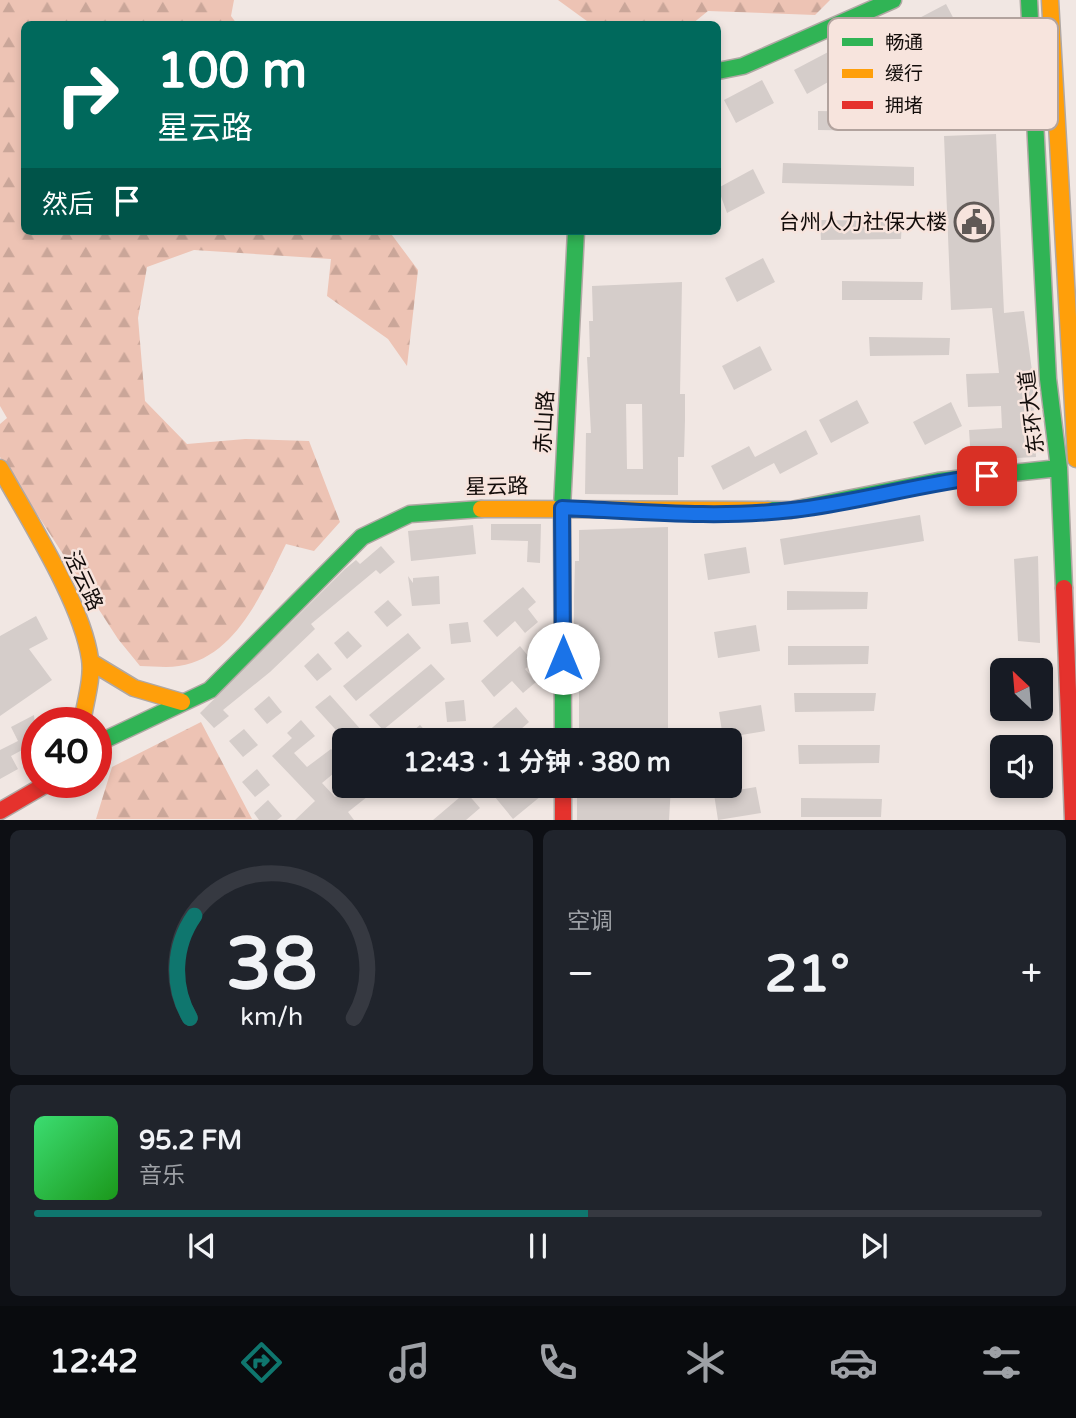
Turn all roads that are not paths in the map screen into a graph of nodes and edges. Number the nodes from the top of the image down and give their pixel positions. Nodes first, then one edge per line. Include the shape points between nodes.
1 (893, 0) edge
2 (1029, 0) edge
3 (1050, 0) edge
4 (852, 18) edge
5 (1030, 18) edge
6 (1051, 18) edge
7 (828, 29) edge
8 (721, 70) edge
9 (1058, 129) edge
10 (1036, 130) edge
11 (576, 235) edge
12 (1073, 371) edge
13 (1048, 379) junction
14 (1076, 459) edge
15 (0, 468) edge
16 (1059, 468) junction
17 (562, 508) junction
18 (92, 662) junction
19 (182, 702) junction
20 (85, 707) edge
21 (564, 728) edge
22 (112, 736) edge
23 (22, 798) edge
24 (563, 798) edge
25 (0, 811) edge
26 (563, 820) edge
27 (1073, 820) edge

1 - 4 street
2 - 5 street, 东环大道
3 - 6 street, 东环大道
7 - 8 street via 743,66
9 - 12 street, 东环大道
10 - 13 street, 东环大道
11 - 17 street, 赤山路
12 - 13 street
12 - 14 street, 东环大道
13 - 16 street, 东环大道
15 - 18 street, 泾云路 via 60,579
16 - 17 street, 星云路 via 938,481 791,510
16 - 27 street, 东环大道
17 - 19 street, 星云路 via 410,514 362,537 210,690
17 - 21 street, 赤山路
18 - 19 street via 126,685
18 - 20 street, 泾云路
19 - 22 street, 星云路
23 - 25 street
24 - 26 street

